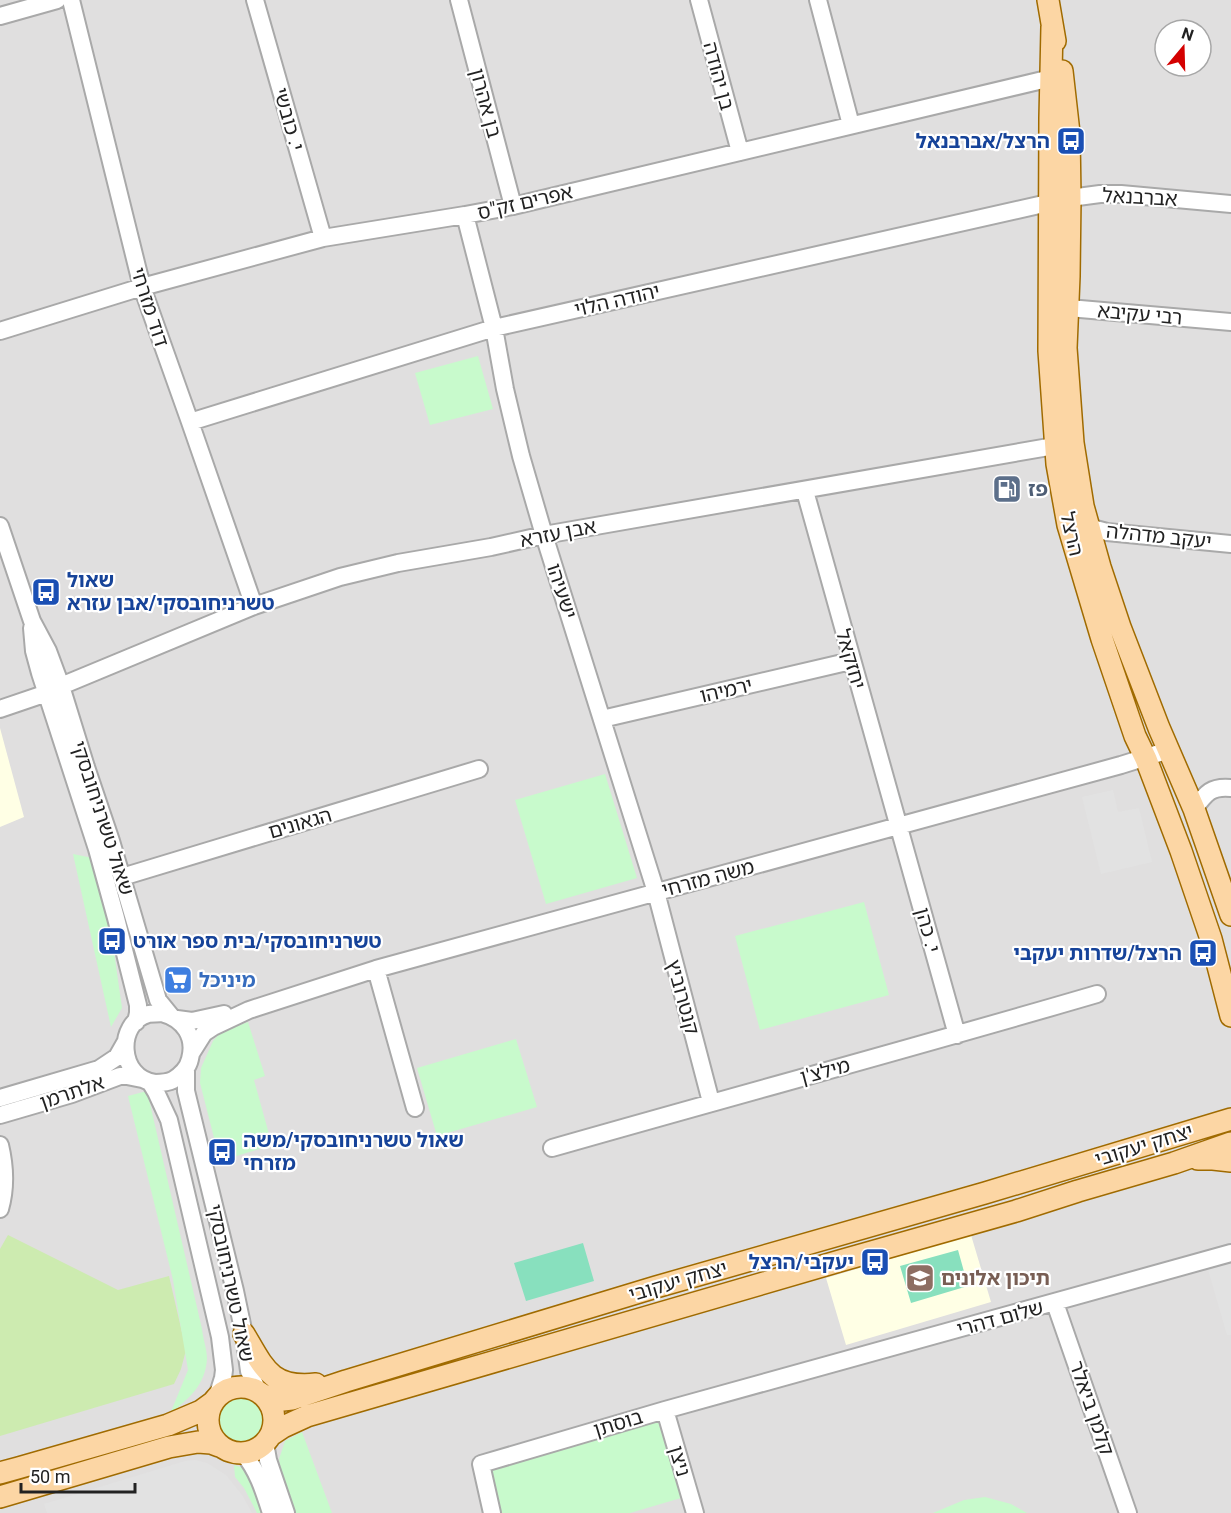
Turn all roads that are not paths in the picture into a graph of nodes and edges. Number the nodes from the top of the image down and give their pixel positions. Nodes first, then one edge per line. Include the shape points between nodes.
1 (57, 0) edge
2 (71, 0) edge
3 (255, 0) edge
4 (459, 0) edge
5 (699, 0) edge
6 (818, 0) edge
7 (1048, 0) edge
8 (0, 16) edge
9 (1052, 27) junction
10 (1052, 76) junction
11 (851, 125) junction
12 (740, 152) junction
13 (1060, 200) junction
14 (1231, 204) edge
15 (513, 206) junction
16 (465, 216) junction
17 (322, 238) junction
18 (141, 287) junction
19 (1059, 307) junction
20 (1231, 322) edge
21 (495, 328) junction
22 (0, 331) edge
23 (190, 422) junction
24 (1064, 445) junction
25 (805, 491) junction
26 (0, 526) edge
27 (1088, 527) junction
28 (544, 535) junction
29 (1231, 544) edge
30 (254, 606) junction
31 (851, 661) junction
32 (58, 693) junction
33 (0, 709) edge
34 (602, 718) junction
35 (1168, 750) junction
36 (1146, 759) junction
37 (479, 769) dead end
38 (1231, 788) edge
39 (1194, 809) junction
40 (899, 826) junction
41 (122, 877) junction
42 (656, 892) junction
43 (1231, 915) edge
44 (376, 969) junction
45 (1097, 994) dead end
46 (249, 1010) junction
47 (1231, 1016) edge
48 (174, 1017) junction
49 (136, 1022) junction
50 (957, 1035) junction
51 (127, 1039) junction
52 (192, 1052) junction
53 (186, 1069) junction
54 (147, 1081) junction
55 (0, 1098) edge
56 (711, 1102) junction
57 (415, 1108) dead end
58 (0, 1115) edge
59 (1231, 1119) edge
60 (1231, 1143) edge
61 (0, 1145) edge
62 (552, 1148) dead end
63 (1231, 1161) edge
64 (1174, 1163) junction
65 (0, 1209) edge
66 (1231, 1253) edge
67 (1055, 1303) junction
68 (244, 1334) junction
69 (804, 1371) joint
70 (346, 1381) junction
71 (260, 1393) junction
72 (214, 1400) junction
73 (665, 1410) junction
74 (268, 1439) junction
75 (219, 1446) junction
76 (243, 1453) junction
77 (0, 1473) edge
78 (0, 1497) edge
79 (271, 1513) edge
80 (286, 1513) edge
81 (492, 1513) edge
82 (695, 1513) edge
83 (1128, 1513) edge

1 - 8 street
2 - 18 street, דוד מזרחי
3 - 17 street, י. כובשי
4 - 15 street, בן אהרון
5 - 12 street, בן יהודה
6 - 11 street
7 - 9 main road, הרצל
9 - 10 main road, הרצל
9 - 13 main road, הרצל via 1069,133
10 - 11 street, אפרים זק"ס
10 - 13 main road, הרצל via 1050,118
11 - 12 street, אפרים זק"ס
12 - 15 street, אפרים זק"ס
13 - 14 street, אברבנאל via 1121,194
13 - 19 main road, הרצל
13 - 21 street, יהודה הלוי
15 - 16 street, אפרים זק"ס
16 - 17 street, אפרים זק"ס
16 - 21 street, ישעיהו
17 - 18 street, אפרים זק"ס
18 - 22 street, אפרים זק"ס
18 - 23 street, דוד מזרחי
19 - 20 street, רבי עקיבא
19 - 24 main road, הרצל via 1049,351
21 - 23 street, יהודה הלוי
21 - 28 street, ישעיהו via 505,389
23 - 30 street, דוד מזרחי
24 - 25 street, אבן עזרא
24 - 27 main road, הרצל
24 - 36 main road, הרצל via 1068,525 1116,683
25 - 28 street, אבן עזרא
25 - 31 street, יחזקאל
26 - 32 street, שאול טשרניחובסקי via 32,621 34,651
27 - 29 street, יעקב מדהלה
27 - 35 main road, הרצל via 1120,627
28 - 30 street, אבן עזרא via 340,576
28 - 34 street, ישעיהו
30 - 32 street, אבן עזרא
31 - 34 street, ירמיהו
31 - 40 street, יחזקאל
32 - 33 street, אבן עזרא
32 - 41 street, שאול טשרניחובסקי
32 - 49 street, שאול טשרניחובסקי via 138,1005
34 - 42 street, ישעיהו
35 - 36 street, משה מזרחי
35 - 39 main road, הרצל
36 - 40 street, משה מזרחי
36 - 47 main road, הרצל via 1211,939
37 - 41 street, הגאונים
38 - 39 street via 1217,787 1204,795
39 - 43 main road, הרצל
40 - 42 street, משה מזרחי
40 - 50 street, י. כהן
41 - 48 street, שאול טשרניחובסקי via 158,1000
42 - 44 street, משה מזרחי
42 - 56 street, קנטרוביץ
44 - 46 street, משה מזרחי
44 - 57 street
45 - 50 street, מילצ'ן
46 - 48 street, משה מזרחי via 192,1021
46 - 52 street, משה מזרחי via 204,1033
48 - 49 street via 148,1014
48 - 52 street via 189,1034
49 - 51 street
50 - 56 street, מילצ'ן
51 - 54 street via 129,1065
51 - 55 street, אלתרמן via 117,1057 106,1065
52 - 53 street
53 - 54 street via 170,1081
53 - 68 street, שאול טשרניחובסקי via 186,1091
54 - 58 street, אלתרמן via 120,1076
54 - 72 street, שאול טשרניחובסקי via 169,1120 220,1337 224,1370
56 - 62 street, מילצ'ן
59 - 70 main road, יצחק יעקובי
60 - 64 main road, יצחק יעקובי
61 - 65 street via 4,1176
63 - 64 main road via 1202,1159
64 - 74 main road, יצחק יעקובי via 307,1416
66 - 67 street, שלום דהרי
67 - 69 street, שלום דהרי
67 - 83 street, קלמן ביאלר
68 - 70 main road via 266,1370 281,1382 300,1386
68 - 71 street, שאול טשרניחובסקי via 249,1371
69 - 73 street, בוסתן
70 - 71 main road, יצחק יעקובי via 291,1399
71 - 72 main road via 241,1386 224,1391
71 - 74 main road via 273,1409 274,1426
72 - 75 main road via 207,1421
72 - 77 main road via 201,1412 168,1425
73 - 81 street, בוסתן via 481,1464
73 - 82 street, ניצן
74 - 76 main road via 258,1449
74 - 80 street via 268,1460
75 - 76 main road
75 - 78 main road via 198,1442 170,1447
76 - 79 street via 257,1473

